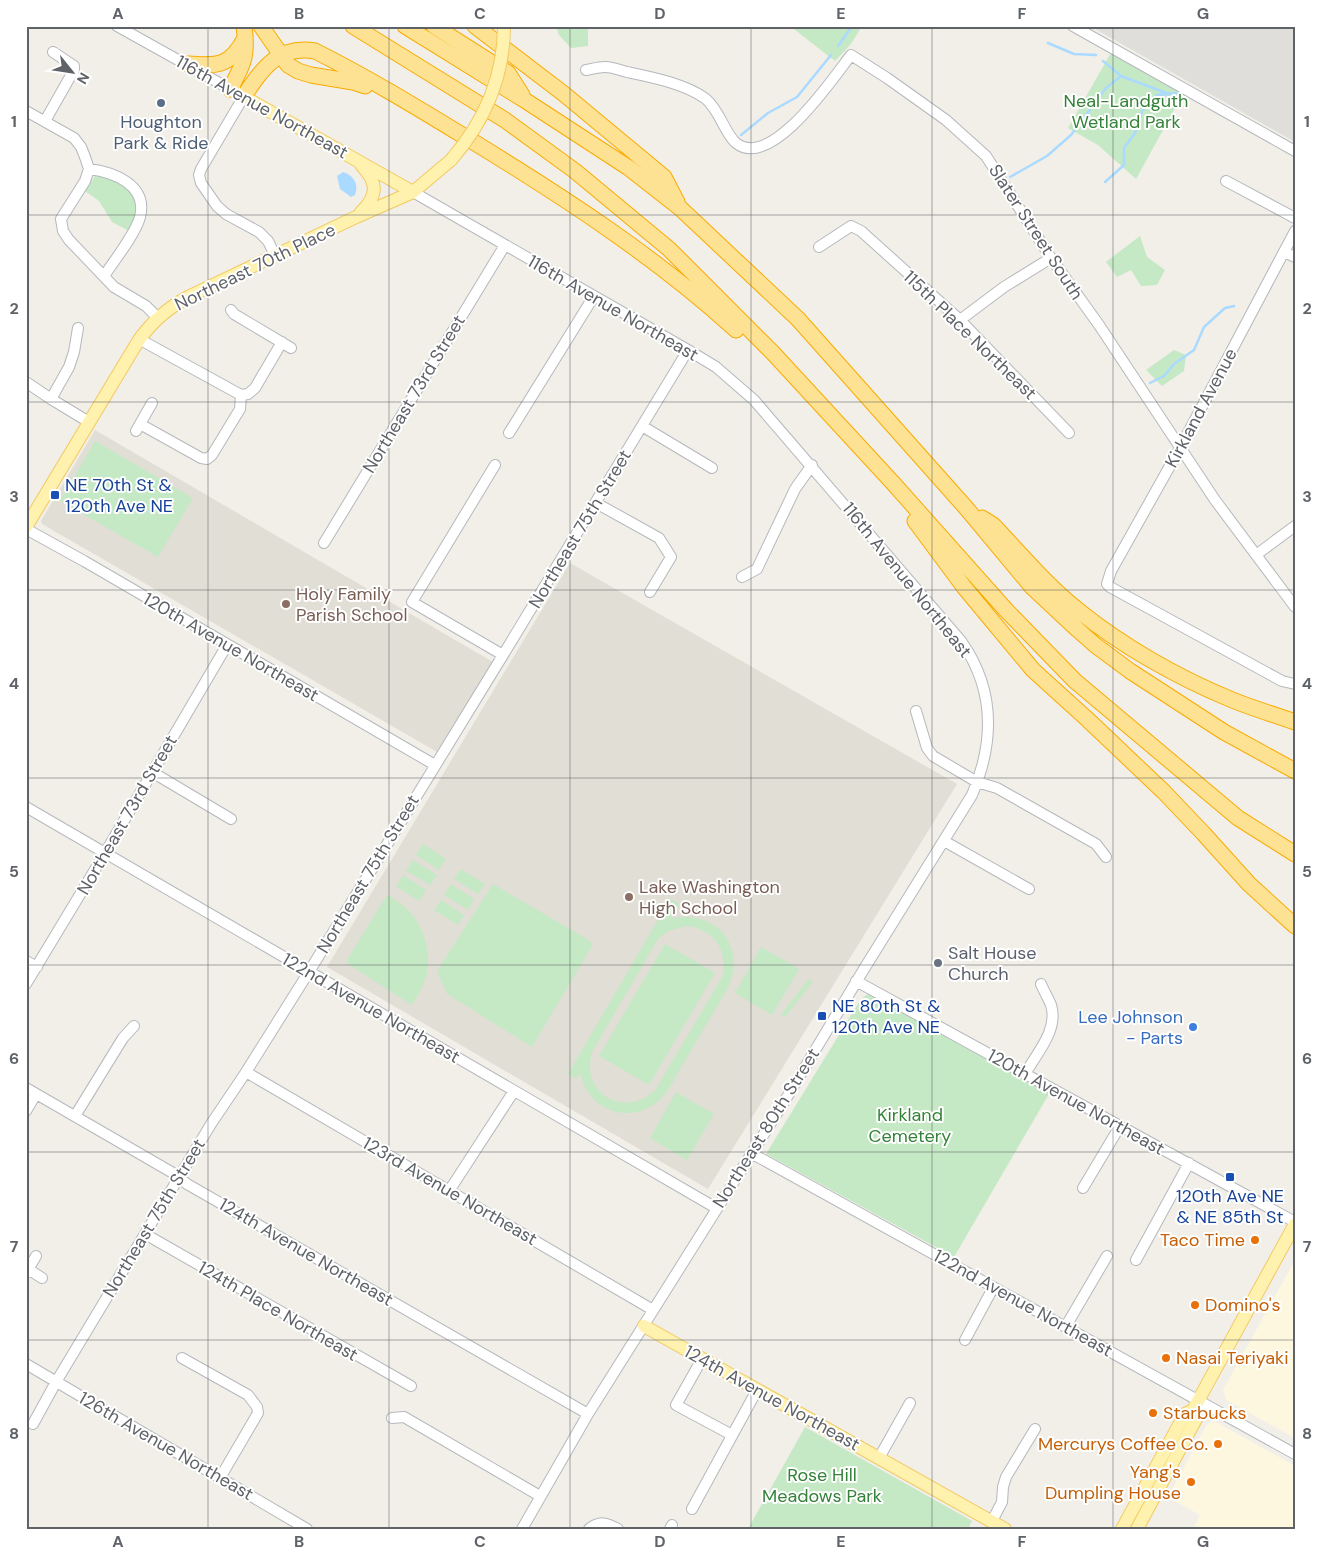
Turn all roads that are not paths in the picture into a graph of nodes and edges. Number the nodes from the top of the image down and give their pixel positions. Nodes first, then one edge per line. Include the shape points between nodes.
1 (117, 26) edge
2 (261, 26) edge
3 (353, 26) edge
4 (405, 26) edge
5 (434, 26) edge
6 (475, 26) edge
7 (504, 26) edge
8 (1073, 26) edge
9 (245, 32) edge
10 (53, 52) dead end
11 (281, 55) junction
12 (188, 64) junction
13 (586, 70) dead end
14 (230, 89) junction
15 (244, 96) junction
16 (404, 100) junction
17 (526, 101) junction
18 (26, 111) edge
19 (44, 121) junction
20 (1295, 151) edge
21 (357, 160) junction
22 (89, 169) junction
23 (1226, 181) dead end
24 (413, 192) junction
25 (680, 208) junction
26 (356, 217) junction
27 (1295, 218) edge
28 (1295, 231) edge
29 (505, 245) junction
30 (819, 247) dead end
31 (1284, 252) junction
32 (275, 256) junction
33 (1295, 257) edge
34 (1051, 258) junction
35 (104, 276) junction
36 (594, 296) junction
37 (231, 310) dead end
38 (158, 318) junction
39 (960, 320) junction
40 (78, 328) dead end
41 (139, 339) junction
42 (282, 342) junction
43 (291, 348) dead end
44 (688, 350) junction
45 (773, 353) junction
46 (26, 382) edge
47 (241, 395) junction
48 (51, 399) junction
49 (152, 403) dead end
50 (89, 422) junction
51 (642, 426) junction
52 (509, 433) dead end
53 (1069, 433) dead end
54 (1180, 448) junction
55 (495, 465) dead end
56 (812, 465) junction
57 (712, 468) dead end
58 (893, 483) junction
59 (596, 503) junction
60 (967, 509) junction
61 (1295, 526) edge
62 (26, 528) edge
63 (324, 543) dead end
64 (1256, 554) junction
65 (742, 577) dead end
66 (650, 592) dead end
67 (1295, 607) edge
68 (228, 645) junction
69 (503, 655) junction
70 (1295, 684) edge
71 (916, 711) dead end
72 (988, 719) joint
73 (1295, 722) edge
74 (435, 765) junction
75 (152, 772) junction
76 (1295, 772) edge
77 (977, 782) junction
78 (26, 807) edge
79 (231, 819) dead end
80 (944, 841) junction
81 (105, 853) junction
82 (1295, 854) edge
83 (1106, 857) dead end
84 (1029, 889) dead end
85 (1295, 926) edge
86 (26, 961) edge
87 (36, 967) junction
88 (309, 971) junction
89 (856, 981) junction
90 (26, 984) edge
91 (1041, 984) dead end
92 (134, 1026) dead end
93 (246, 1072) junction
94 (1025, 1074) junction
95 (26, 1088) edge
96 (514, 1091) junction
97 (36, 1094) junction
98 (26, 1111) edge
99 (75, 1116) junction
100 (1120, 1126) junction
101 (750, 1153) junction
102 (1188, 1163) junction
103 (179, 1177) junction
104 (1083, 1188) dead end
105 (449, 1191) junction
106 (716, 1208) junction
107 (1295, 1223) edge
108 (145, 1234) junction
109 (36, 1256) dead end
110 (1106, 1256) dead end
111 (1136, 1260) dead end
112 (27, 1271) edge
113 (42, 1278) dead end
114 (993, 1288) junction
115 (653, 1310) junction
116 (644, 1326) junction
117 (1066, 1326) junction
118 (965, 1340) dead end
119 (182, 1358) dead end
120 (702, 1359) junction
121 (26, 1364) edge
122 (56, 1382) junction
123 (411, 1386) dead end
124 (757, 1390) junction
125 (910, 1403) dead end
126 (1195, 1406) junction
127 (588, 1414) junction
128 (392, 1418) dead end
129 (33, 1424) dead end
130 (1035, 1429) dead end
131 (732, 1435) junction
132 (1295, 1454) edge
133 (879, 1458) junction
134 (220, 1478) junction
135 (540, 1496) junction
136 (692, 1509) dead end
137 (992, 1521) junction
138 (307, 1529) edge
139 (522, 1529) edge
140 (589, 1529) edge
141 (618, 1529) edge
142 (1005, 1529) edge
143 (1122, 1529) edge
144 (1137, 1529) edge

1 - 12 street, 116th Avenue Northeast via 164,54
2 - 11 highway
3 - 45 highway via 505,120 575,171 669,249
4 - 17 highway
5 - 17 highway via 508,73
6 - 25 highway via 664,177
7 - 24 main road, Northeast 70th Place, bridge via 500,66 478,124 451,160
8 - 20 street
9 - 12 highway via 240,48 224,62 217,65
9 - 14 highway via 245,59
10 - 19 street via 74,66 74,70
11 - 15 highway via 259,73
11 - 16 highway via 288,65 304,74 353,82
11 - 16 highway via 293,50 315,51
12 - 14 street, 116th Avenue Northeast
13 - 34 street, Slater Street South via 606,67 696,93 717,112 735,142 756,149 778,138 800,120 851,55 946,120 979,148
14 - 15 main road, 116th Avenue Northeast
15 - 21 main road, 116th Avenue Northeast
15 - 32 street via 201,168 199,179 220,209 259,232
16 - 45 highway via 556,192 647,255 754,346
17 - 25 highway via 629,168
18 - 19 street
19 - 22 street via 74,138
21 - 24 main road, 116th Avenue Northeast
21 - 26 main road via 374,182 372,199
22 - 35 street via 80,191 61,219 68,240
22 - 35 street via 124,179 139,194 142,207 137,226
23 - 27 street
24 - 26 main road, Northeast 70th Place
24 - 29 street, 116th Avenue Northeast
25 - 60 highway via 798,319
26 - 32 main road, Northeast 70th Place
28 - 31 street, Kirkland Avenue
29 - 36 street, 116th Avenue Northeast
29 - 63 street, Northeast 73rd Street
30 - 39 street, 115th Place Northeast via 851,226 861,231
31 - 33 street
31 - 54 street, Kirkland Avenue
32 - 38 main road, Northeast 70th Place via 188,297
34 - 39 street via 1004,286
34 - 54 street, Slater Street South
35 - 38 street via 114,287 146,306
36 - 44 street, 116th Avenue Northeast
36 - 52 street
37 - 42 street
38 - 41 main road, Northeast 70th Place
39 - 53 street, 115th Place Northeast
40 - 48 street via 69,368
41 - 47 street
41 - 50 main road, Northeast 70th Place
42 - 43 street
42 - 47 street via 254,388
44 - 51 street, Northeast 75th Street
44 - 56 street, 116th Avenue Northeast via 739,386
45 - 58 highway
46 - 48 street
47 - 49 street via 240,409 207,459 138,427
48 - 50 street
50 - 62 main road, Northeast 70th Place
51 - 57 street
51 - 59 street, Northeast 75th Street
54 - 64 street, Slater Street South
54 - 70 street, Kirkland Avenue via 1107,584 1282,681
55 - 69 street via 412,602
56 - 65 street via 795,489 757,569
56 - 72 street, 116th Avenue Northeast via 966,647 982,683
58 - 82 highway via 1006,610 1075,681 1238,818
58 - 85 highway via 899,500 964,587 1033,670 1164,792 1248,884
59 - 66 street via 659,538 671,557
59 - 69 street, Northeast 75th Street
60 - 73 highway via 992,525 1079,611 1141,653 1176,674 1230,699
60 - 76 highway via 1032,587 1095,645 1224,732
61 - 64 street
62 - 68 street, 120th Avenue Northeast
64 - 67 street, Slater Street South
68 - 74 street, 120th Avenue Northeast
68 - 75 street, Northeast 73rd Street
69 - 74 street, Northeast 75th Street
71 - 77 street via 927,748 933,756
72 - 77 street, Northeast 80th Street via 986,754
74 - 88 street, Northeast 75th Street
75 - 79 street
75 - 81 street, Northeast 73rd Street
77 - 80 street, Northeast 80th Street
77 - 83 street via 997,788 1096,844
78 - 81 street, 122nd Avenue Northeast
80 - 84 street
80 - 89 street, Northeast 80th Street
81 - 87 street, Northeast 73rd Street
81 - 88 street, 122nd Avenue Northeast
86 - 87 street
87 - 90 street, Northeast 73rd Street
88 - 93 street, Northeast 75th Street
88 - 96 street, 122nd Avenue Northeast
89 - 94 street, 120th Avenue Northeast
89 - 101 street, Northeast 80th Street
91 - 94 street via 1052,1007 1052,1021 1049,1035
92 - 99 street via 123,1038
93 - 103 street, Northeast 75th Street
93 - 105 street, 123rd Avenue Northeast
94 - 100 street, 120th Avenue Northeast
95 - 97 street, 124th Avenue Northeast
96 - 105 street
96 - 106 street, 122nd Avenue Northeast
97 - 98 street
97 - 99 street, 124th Avenue Northeast
99 - 103 street, 124th Avenue Northeast
100 - 102 street, 120th Avenue Northeast
100 - 104 street
101 - 106 street, Northeast 80th Street
101 - 114 street, 122nd Avenue Northeast
102 - 107 street, 120th Avenue Northeast
102 - 111 street
103 - 108 street, Northeast 75th Street
103 - 127 street, 124th Avenue Northeast
105 - 115 street, 123rd Avenue Northeast
106 - 115 street, Northeast 80th Street
107 - 126 main road
108 - 122 street, Northeast 75th Street
108 - 123 street, 124th Place Northeast
109 - 112 street
110 - 117 street
112 - 113 street
114 - 117 street, 122nd Avenue Northeast
114 - 118 street
115 - 116 street, Northeast 80th Street
116 - 120 main road, 124th Avenue Northeast
116 - 127 street, Northeast 80th Street
117 - 126 street, 122nd Avenue Northeast
119 - 134 street via 248,1396 258,1413
120 - 124 main road, 124th Avenue Northeast
120 - 131 street via 676,1405
121 - 122 street, 126th Avenue Northeast
122 - 129 street, Northeast 75th Street
122 - 134 street, 126th Avenue Northeast
124 - 131 street
124 - 133 main road, 124th Avenue Northeast
125 - 133 street
126 - 132 street, 122nd Avenue Northeast
126 - 143 main road via 1184,1414
126 - 144 main road via 1196,1419
127 - 135 street, Northeast 80th Street
128 - 135 street via 404,1417
130 - 137 street via 1006,1477 1002,1502
131 - 136 street
133 - 137 main road, 124th Avenue Northeast
134 - 138 street, 126th Avenue Northeast
135 - 139 street, Northeast 80th Street
137 - 142 main road, 124th Avenue Northeast
140 - 141 street via 601,1522

